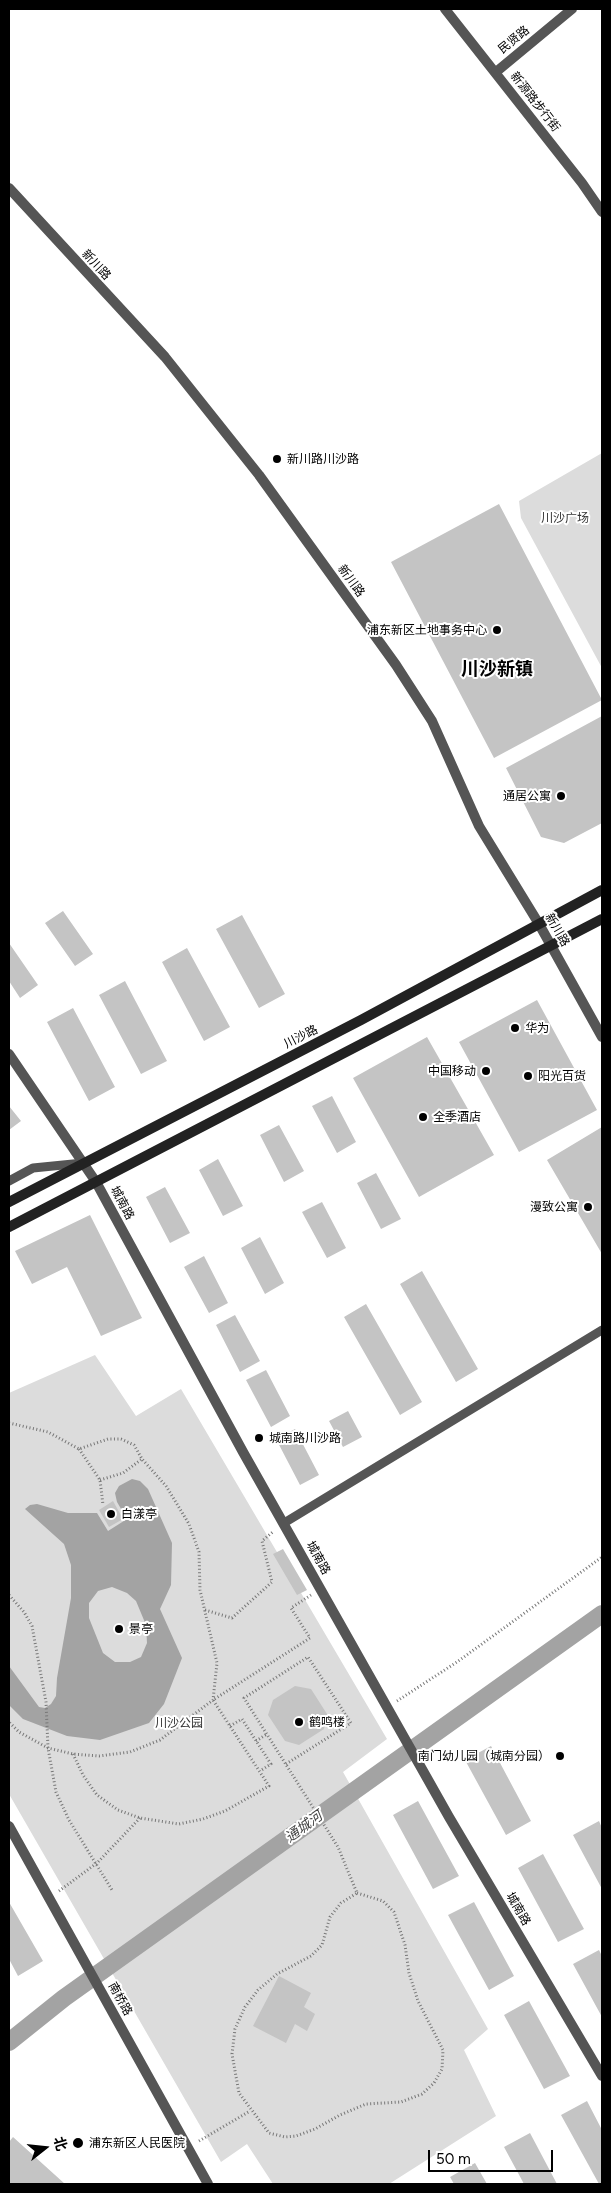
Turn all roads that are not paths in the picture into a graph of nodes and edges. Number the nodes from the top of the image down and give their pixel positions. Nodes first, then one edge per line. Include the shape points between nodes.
1 (445, 9) edge
2 (572, 9) edge
3 (496, 72) junction
4 (9, 188) edge
5 (602, 212) edge
6 (602, 890) edge
7 (602, 919) edge
8 (539, 924) junction
9 (552, 945) junction
10 (602, 1037) edge
11 (9, 1054) edge
12 (84, 1162) junction
13 (9, 1181) edge
14 (96, 1182) junction
15 (9, 1202) edge
16 (9, 1227) edge
17 (602, 1330) edge
18 (284, 1523) junction
19 (9, 1826) edge
20 (602, 2076) edge
21 (208, 2184) edge

1 - 3 street, 新源路步行街
2 - 3 street, 民贤路
3 - 5 street, 新源路步行街
4 - 8 street, 新川路 via 165,357 258,475 391,657 432,721 479,826
6 - 8 main road, 川沙路
7 - 9 main road
8 - 9 street, 新川路
8 - 12 main road, 川沙路
9 - 10 street, 新川路
9 - 14 main road
11 - 12 street, 城南路
12 - 13 lane via 33,1168
12 - 14 street, 城南路
12 - 15 main road, 川沙路
14 - 16 main road
14 - 18 street, 城南路
17 - 18 lane
18 - 20 street, 城南路 via 450,1817
19 - 21 street, 南桥路

